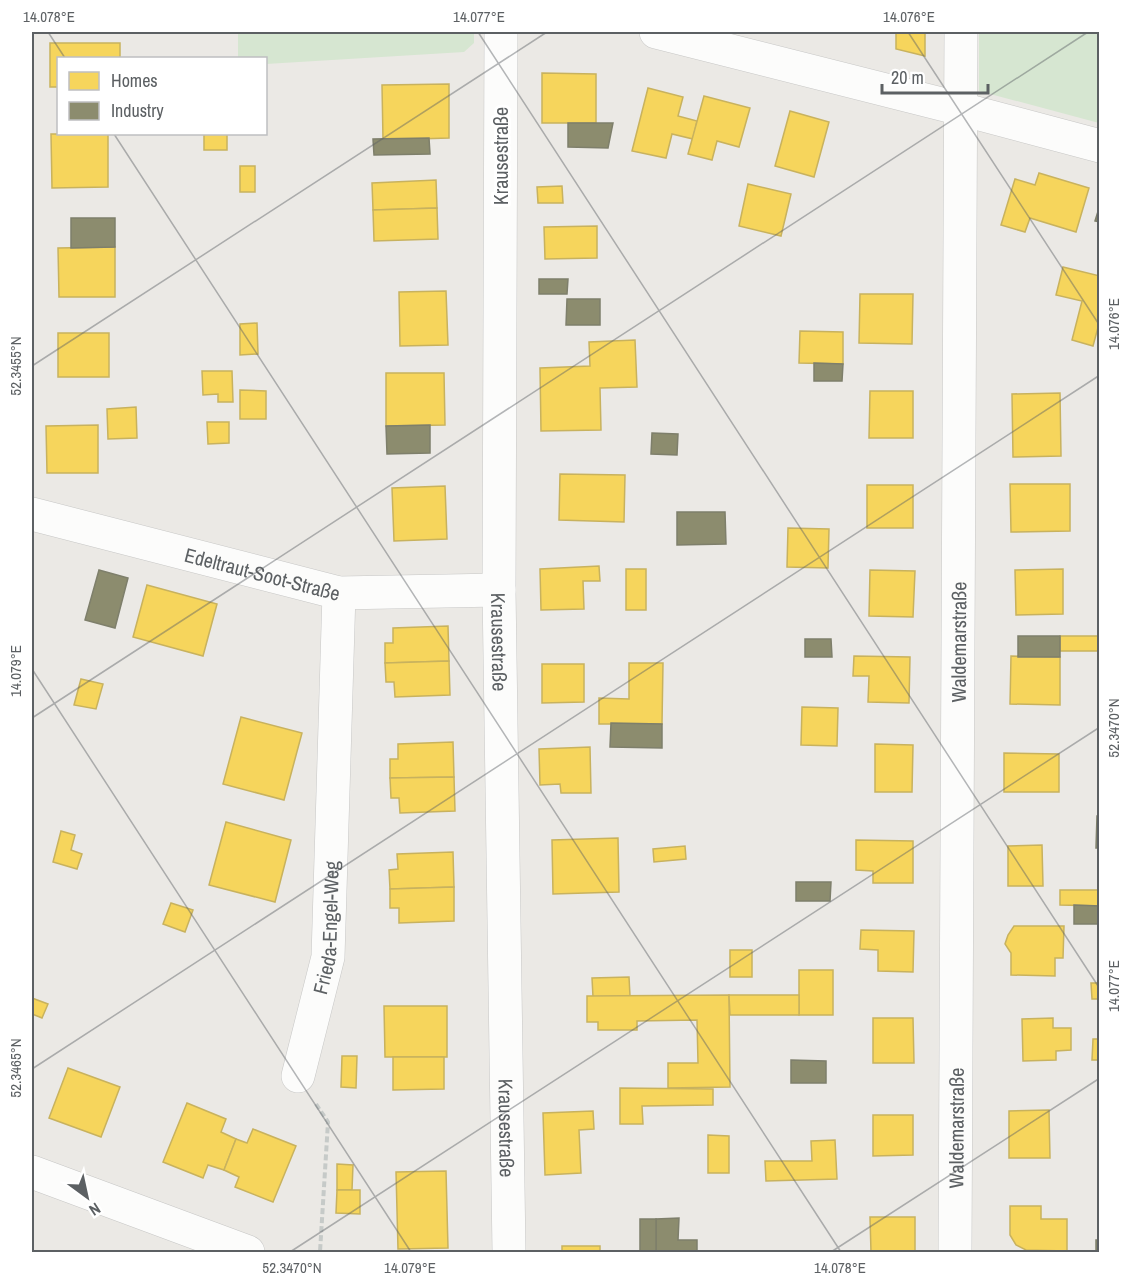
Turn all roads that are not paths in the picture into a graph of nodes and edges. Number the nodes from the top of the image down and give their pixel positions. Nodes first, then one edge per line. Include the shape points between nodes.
1 (501, 32) edge
2 (656, 32) edge
3 (961, 32) edge
4 (962, 109) junction
5 (1100, 146) edge
6 (32, 514) edge
7 (499, 590) junction
8 (339, 593) junction
9 (298, 1076) road end
10 (32, 1172) edge
11 (248, 1252) edge
12 (509, 1252) edge
13 (955, 1252) edge

1 - 7 street, Krausestraße
2 - 4 street
3 - 4 street, Waldemarstraße
4 - 5 street
4 - 13 street, Waldemarstraße
6 - 8 street, Edeltraut-Soot-Straße
7 - 8 street, Edeltraut-Soot-Straße
7 - 12 street, Krausestraße
8 - 9 street, Frieda-Engel-Weg via 328,957
10 - 11 street

